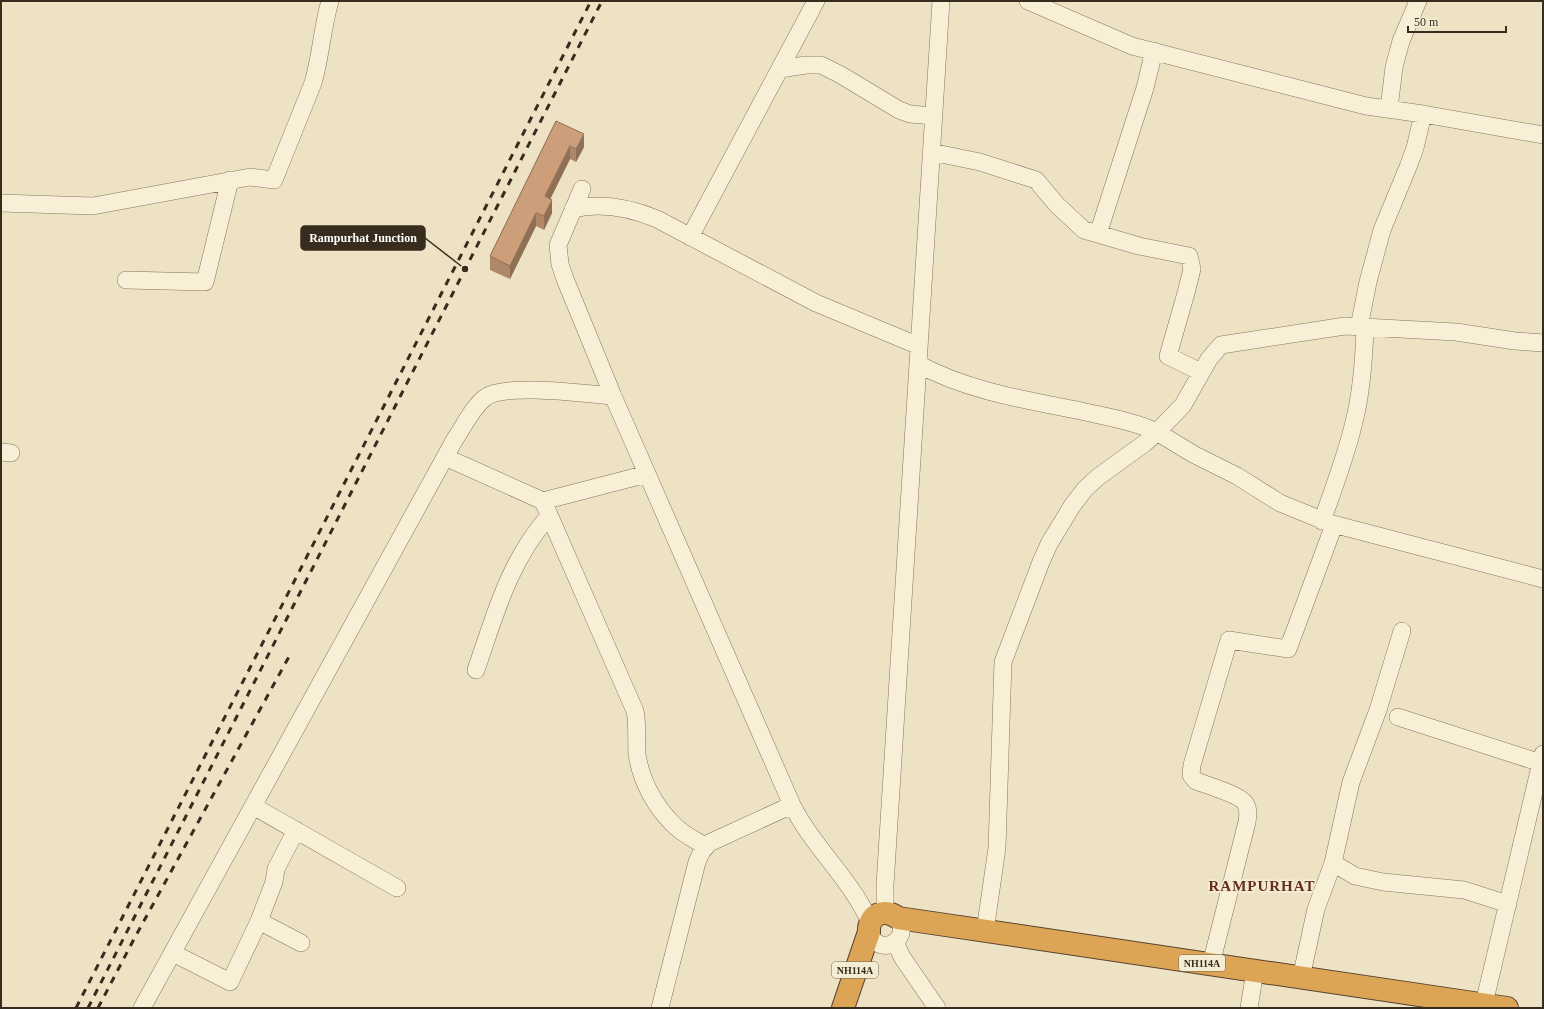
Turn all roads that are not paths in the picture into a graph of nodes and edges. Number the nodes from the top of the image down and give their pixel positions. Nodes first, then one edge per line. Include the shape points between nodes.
1 (330, 1) edge
2 (816, 1) edge
3 (941, 1) edge
4 (1028, 1) edge
5 (1418, 1) edge
6 (1154, 51) junction
7 (780, 69) junction
8 (1389, 109) junction
9 (1423, 114) junction
10 (934, 116) junction
11 (1543, 136) edge
12 (931, 152) junction
13 (230, 180) junction
14 (582, 189) dead end
15 (1, 203) edge
16 (573, 210) junction
17 (1098, 234) junction
18 (690, 237) junction
19 (126, 280) dead end
20 (1362, 327) junction
21 (1543, 343) edge
22 (919, 346) junction
23 (918, 364) junction
24 (1201, 372) junction
25 (613, 396) junction
26 (1157, 432) junction
27 (445, 457) junction
28 (647, 474) junction
29 (546, 509) junction
30 (1328, 523) junction
31 (1543, 579) edge
32 (1402, 631) dead end
33 (476, 670) dead end
34 (1398, 717) dead end
35 (1542, 759) edge
36 (792, 805) junction
37 (253, 806) junction
38 (296, 830) junction
39 (706, 847) junction
40 (1333, 863) junction
41 (397, 888) dead end
42 (1508, 904) junction
43 (259, 921) junction
44 (881, 921) junction
45 (985, 931) junction
46 (895, 942) junction
47 (301, 943) dead end
48 (173, 953) junction
49 (1211, 964) junction
50 (1255, 971) junction
51 (1301, 978) junction
52 (1483, 1006) edge
53 (142, 1008) edge
54 (660, 1008) edge
55 (843, 1008) edge
56 (937, 1008) edge
57 (1249, 1008) edge
58 (1507, 1008) edge

1 - 13 street via 318,69 274,180 250,177
2 - 7 street
3 - 10 street
4 - 6 street via 1132,46
5 - 8 street via 1399,48
6 - 8 street via 1366,106
6 - 17 street via 1145,88
7 - 10 street via 821,65 900,110 910,114
7 - 18 street
8 - 9 street
9 - 11 street
9 - 20 street via 1415,148 1381,236 1366,289
10 - 12 street
12 - 17 street via 980,162 1036,180 1057,205 1084,230
12 - 22 street
13 - 15 street via 93,206
13 - 19 street via 205,282
14 - 16 street
16 - 18 street via 606,206 637,211
16 - 25 street via 558,245 560,264
17 - 24 street via 1139,246 1189,256 1192,268 1168,356
18 - 22 street via 816,303
20 - 21 street via 1456,332
20 - 24 street via 1345,326 1221,346
20 - 30 street via 1362,374 1355,420
22 - 23 street
23 - 26 street via 962,383 1134,423
23 - 44 street via 886,905
24 - 26 street via 1183,405
25 - 27 street via 518,390 493,393 476,408
25 - 28 street
26 - 30 street via 1280,503
26 - 45 street via 1098,477 1072,506 1041,562 1003,662 997,848
27 - 29 street
27 - 37 street
28 - 29 street
28 - 36 street
29 - 33 street via 539,528 524,549 505,586
29 - 39 street via 635,711 638,758 650,793 676,828
30 - 31 street
30 - 49 street via 1288,649 1228,640 1192,765 1191,775 1196,781 1239,798 1246,804 1248,813
32 - 40 street via 1378,710 1351,782
34 - 35 street
35 - 42 street
36 - 39 street via 721,837
36 - 44 street via 808,832 854,893
37 - 38 street
37 - 48 street
38 - 41 street
38 - 43 street via 276,869 274,882
39 - 54 street via 697,862
40 - 42 street via 1355,876 1397,884 1464,890
40 - 51 street via 1316,909
42 - 52 street
43 - 47 street
43 - 48 street via 230,982
44 - 45 highway, NH114A
44 - 46 street via 902,928
44 - 46 street via 871,938 879,944 890,945
44 - 55 highway, NH114A
45 - 49 highway, NH114A
46 - 56 street via 902,957
48 - 53 street
49 - 50 highway, NH114A
50 - 51 highway, NH114A
50 - 57 street
51 - 52 highway, NH114A
52 - 58 highway, NH114A

